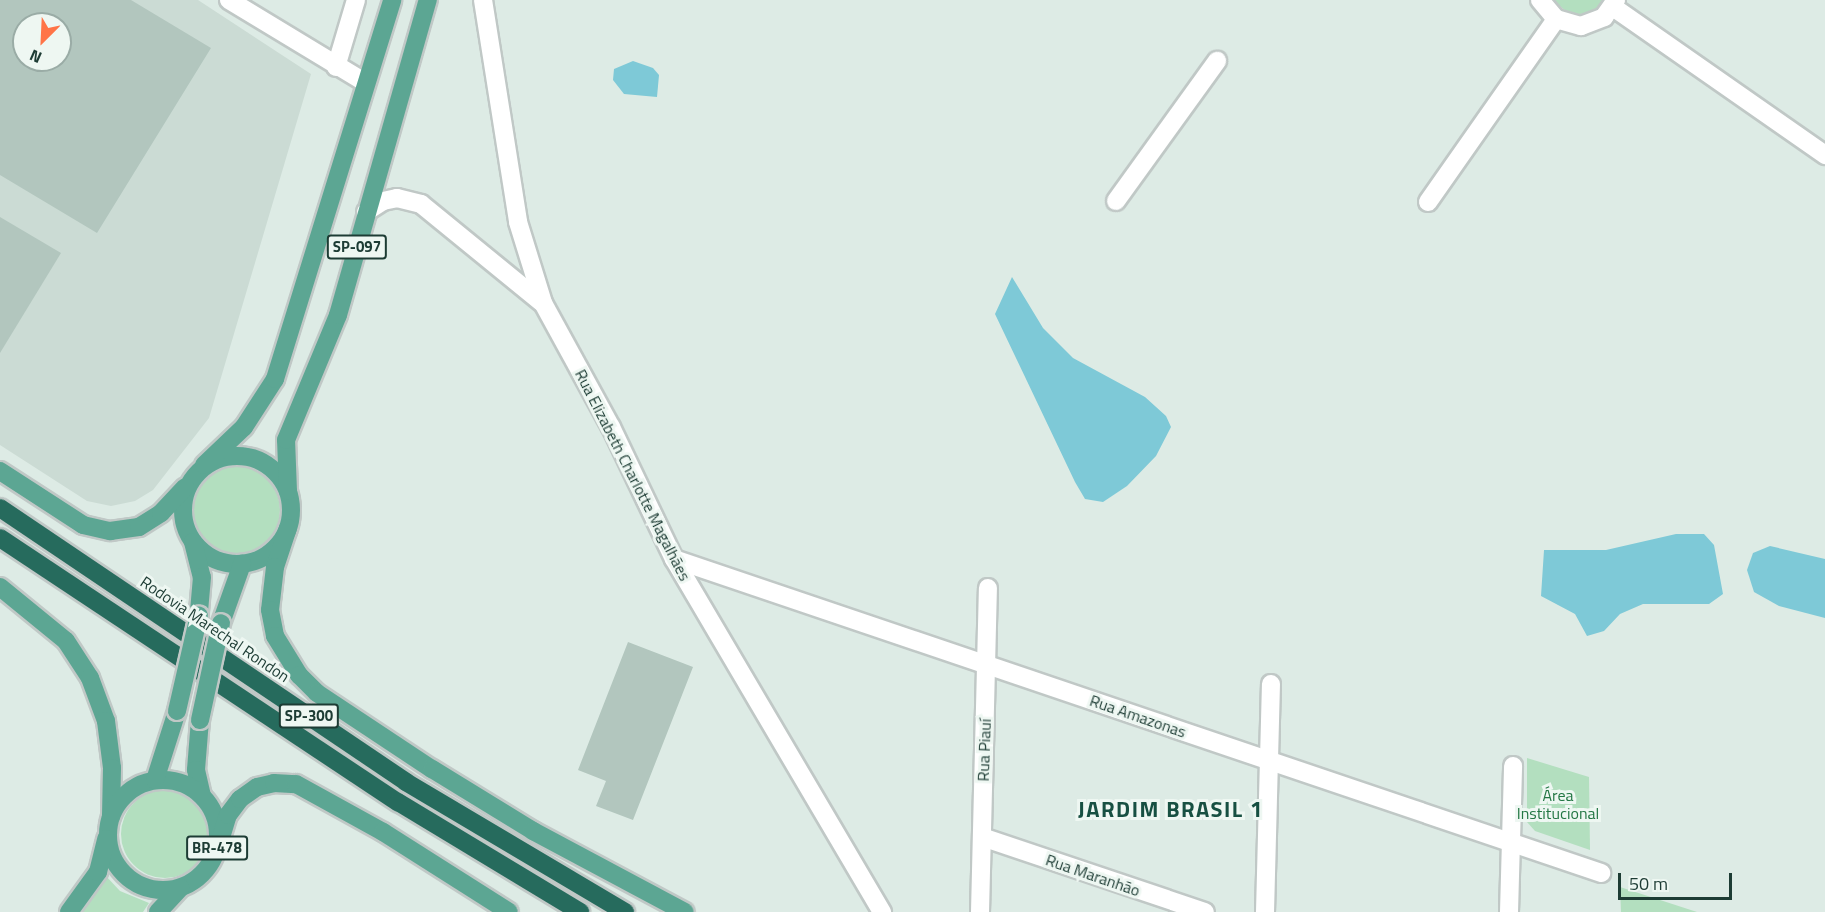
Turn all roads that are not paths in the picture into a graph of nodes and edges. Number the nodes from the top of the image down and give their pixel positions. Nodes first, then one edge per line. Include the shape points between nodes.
1 (229, 0) edge
2 (356, 0) edge
3 (392, 0) edge
4 (428, 0) edge
5 (483, 0) edge
6 (1540, 0) edge
7 (1615, 4) edge
8 (1556, 19) junction
9 (1217, 61) dead end
10 (336, 67) junction
11 (366, 83) junction
12 (1825, 155) edge
13 (1116, 201) dead end
14 (1428, 202) dead end
15 (366, 212) junction
16 (543, 303) junction
17 (204, 465) junction
18 (0, 471) edge
19 (188, 484) junction
20 (288, 491) junction
21 (0, 507) edge
22 (288, 528) junction
23 (0, 538) edge
24 (193, 542) junction
25 (674, 560) junction
26 (242, 564) junction
27 (0, 587) edge
28 (988, 588) dead end
29 (986, 665) junction
30 (1271, 684) dead end
31 (1267, 760) junction
32 (1513, 766) dead end
33 (155, 780) junction
34 (202, 795) junction
35 (111, 817) junction
36 (982, 837) junction
37 (107, 838) junction
38 (1511, 842) junction
39 (219, 844) junction
40 (1601, 873) dead end
41 (180, 888) junction
42 (69, 912) edge
43 (158, 912) edge
44 (509, 912) edge
45 (580, 912) edge
46 (625, 912) edge
47 (685, 912) edge
48 (882, 912) edge
49 (980, 912) edge
50 (1205, 912) edge
51 (1264, 912) edge
52 (1509, 912) edge

1 - 10 street
2 - 10 street
3 - 11 main road, SP-097
4 - 15 main road, SP-097
5 - 16 street, Rua Elizabeth Charlotte Magalhães via 519,222
6 - 8 street
7 - 8 street via 1604,17 1581,26
7 - 12 street
8 - 14 street
9 - 13 street
10 - 11 street
11 - 17 main road, SP-097 via 275,379 244,428
15 - 16 street via 383,201 397,198 421,204
15 - 20 main road, SP-097 via 338,315 286,440
16 - 25 street, Rua Elizabeth Charlotte Magalhães via 611,427
17 - 19 main road
17 - 20 main road via 227,456 253,457 268,465
18 - 19 main road via 83,525 110,531 139,527 161,513
19 - 24 main road via 182,514
20 - 22 main road via 292,510
21 - 46 highway, Rodovia Marechal Rondon / SP-300 via 406,782
22 - 26 main road via 270,553
22 - 47 main road via 275,567 270,610 275,636 299,675 317,693 472,794 586,861
23 - 45 highway, SP-300 via 398,802
24 - 26 main road via 206,555 224,563
24 - 33 main road, bridge via 202,577 199,615 177,711
25 - 29 street, Rua Amazonas
25 - 48 street, Rua Elizabeth Charlotte Magalhães
26 - 34 main road, BR-478, bridge via 221,623 200,720 196,770
27 - 35 main road via 66,641 90,678 106,721 112,768
28 - 29 street, Rua Piauí
29 - 31 street, Rua Amazonas
29 - 36 street, Rua Piauí
30 - 31 street
31 - 38 street, Rua Amazonas
31 - 51 street
32 - 38 street
33 - 34 main road via 188,785
33 - 35 main road via 128,792
34 - 39 main road, BR-478 via 216,818
35 - 37 main road
36 - 49 street, Rua Piauí
36 - 50 street, Rua Maranhão
37 - 41 main road via 117,866 129,879 162,891
37 - 42 main road via 98,872
38 - 40 street, Rua Amazonas
38 - 52 street
39 - 41 main road, BR-478 via 204,873
39 - 44 main road via 228,815 240,799 257,787 296,784 373,826
41 - 43 main road, BR-478

